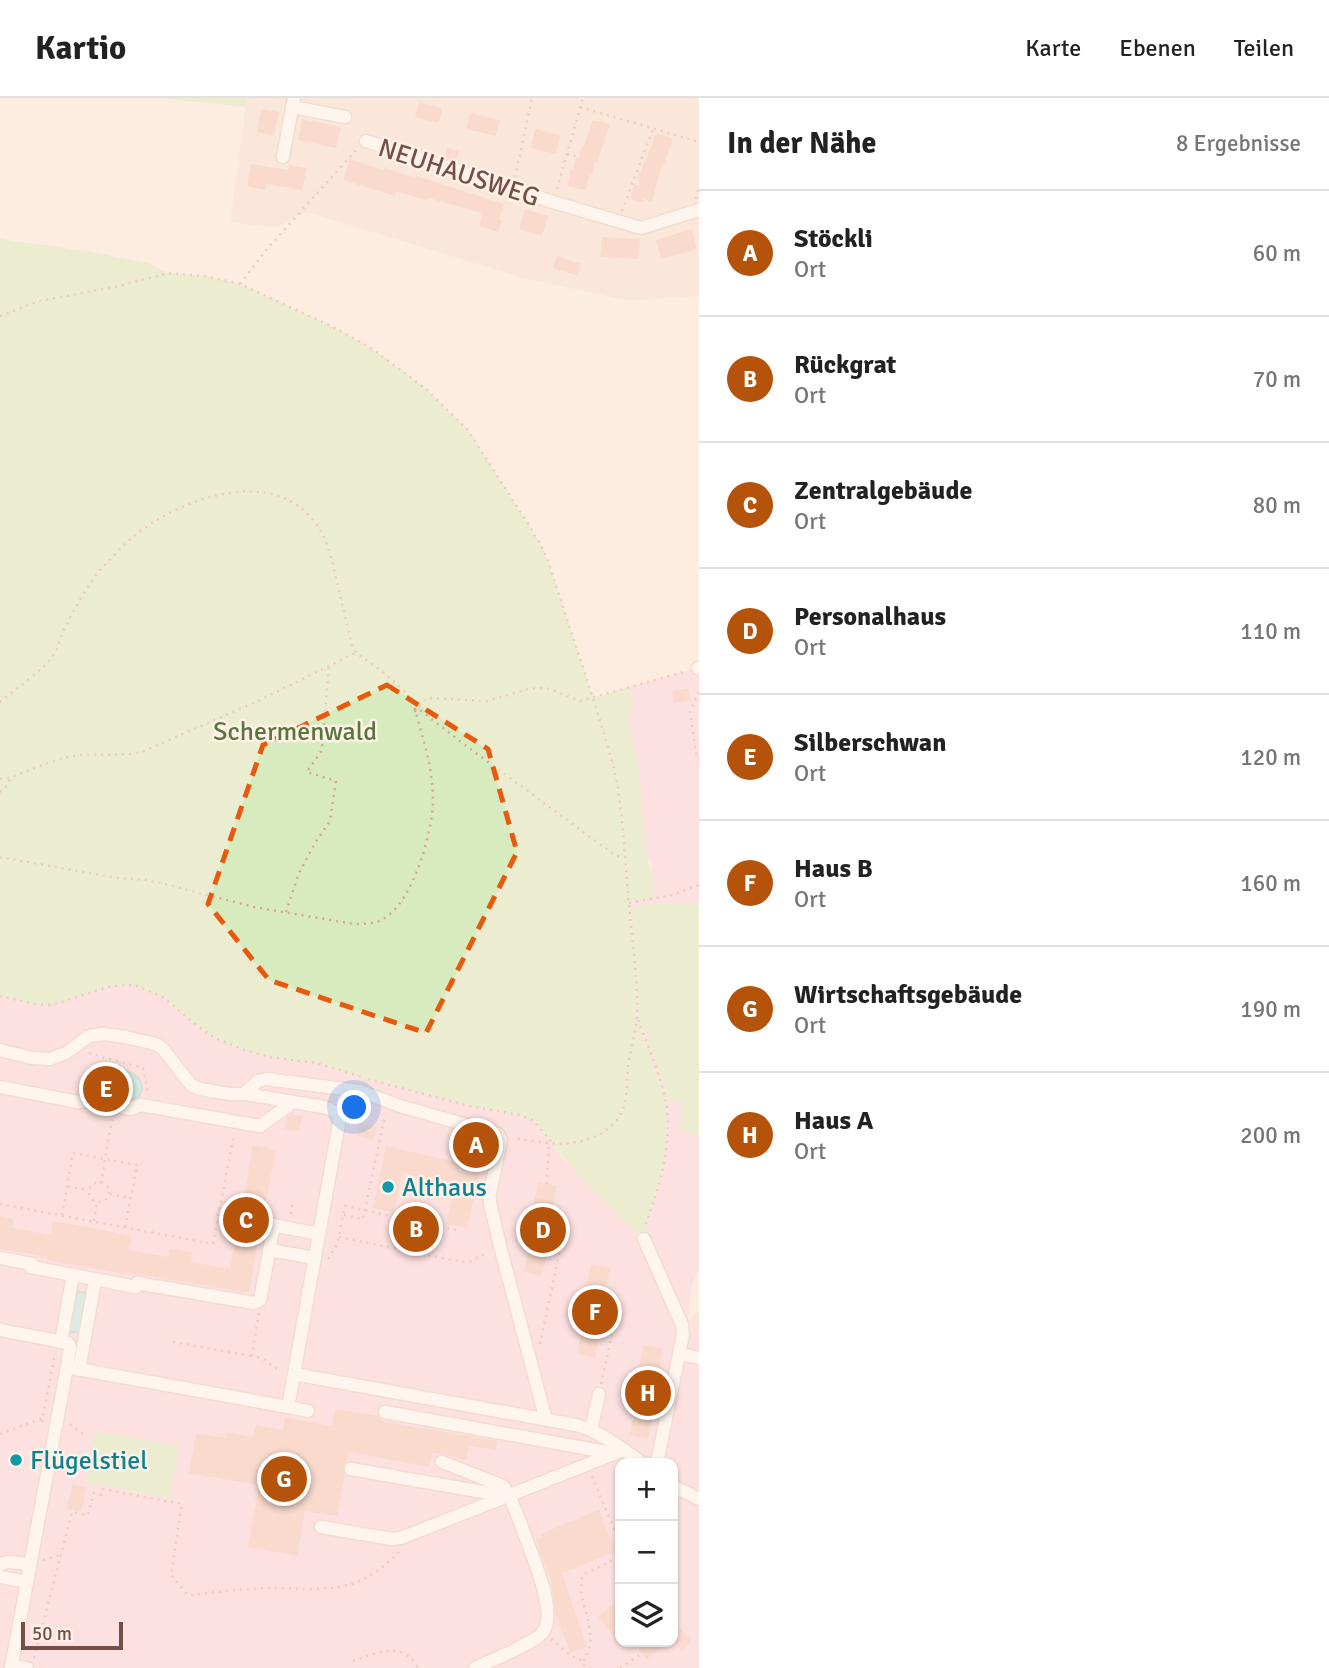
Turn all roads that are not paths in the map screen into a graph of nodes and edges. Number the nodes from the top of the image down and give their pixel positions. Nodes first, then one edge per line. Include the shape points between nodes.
1 (293, 102) edge
2 (345, 117) dead end
3 (366, 141) road end
4 (283, 157) dead end
5 (699, 210) edge
6 (0, 1050) edge
7 (0, 1087) edge
8 (246, 1094) junction
9 (289, 1101) junction
10 (314, 1233) dead end
11 (644, 1239) road end
12 (269, 1250) junction
13 (0, 1258) edge
14 (319, 1262) junction
15 (73, 1275) junction
16 (95, 1280) junction
17 (0, 1330) edge
18 (61, 1342) junction
19 (680, 1354) junction
20 (699, 1359) edge
21 (73, 1368) junction
22 (294, 1374) junction
23 (599, 1394) road end
24 (288, 1407) junction
25 (308, 1411) dead end
26 (385, 1412) dead end
27 (546, 1420) junction
28 (591, 1430) junction
29 (619, 1452) junction
30 (632, 1458) edge
31 (658, 1458) edge
32 (442, 1462) dead end
33 (351, 1469) dead end
34 (678, 1488) edge
35 (508, 1496) junction
36 (699, 1499) edge
37 (321, 1527) dead end
38 (0, 1565) edge
39 (30, 1565) junction
40 (0, 1577) edge
41 (27, 1582) junction
42 (30, 1664) edge
43 (12, 1667) edge
44 (475, 1668) edge

1 - 2 street
1 - 4 street
3 - 5 street, NEUHAUSWEG via 640,228
6 - 8 street via 43,1059 58,1056 89,1036 113,1035 156,1044 191,1085 200,1089
7 - 9 street via 130,1109 141,1104 260,1126
8 - 9 street
8 - 27 street via 266,1079 360,1091 500,1136 490,1197
9 - 14 street via 327,1108 339,1119
10 - 12 street via 270,1224
11 - 19 street via 682,1325
12 - 14 street
12 - 16 street via 260,1300 254,1303
13 - 15 street
14 - 22 street
15 - 16 street
15 - 18 street
16 - 21 street
17 - 18 street
18 - 21 street via 70,1345
19 - 20 street
19 - 31 street
21 - 24 street
21 - 39 street via 58,1415
22 - 24 street
22 - 27 street
23 - 28 street
24 - 25 street
26 - 29 street
27 - 28 street
28 - 29 street via 607,1437
29 - 30 street
29 - 35 street
32 - 35 street via 503,1486
33 - 35 street
34 - 36 street
35 - 37 street via 401,1538
35 - 44 street via 545,1596 547,1626 531,1641
38 - 39 street
39 - 41 street
40 - 41 street
41 - 43 street
42 - 43 street

